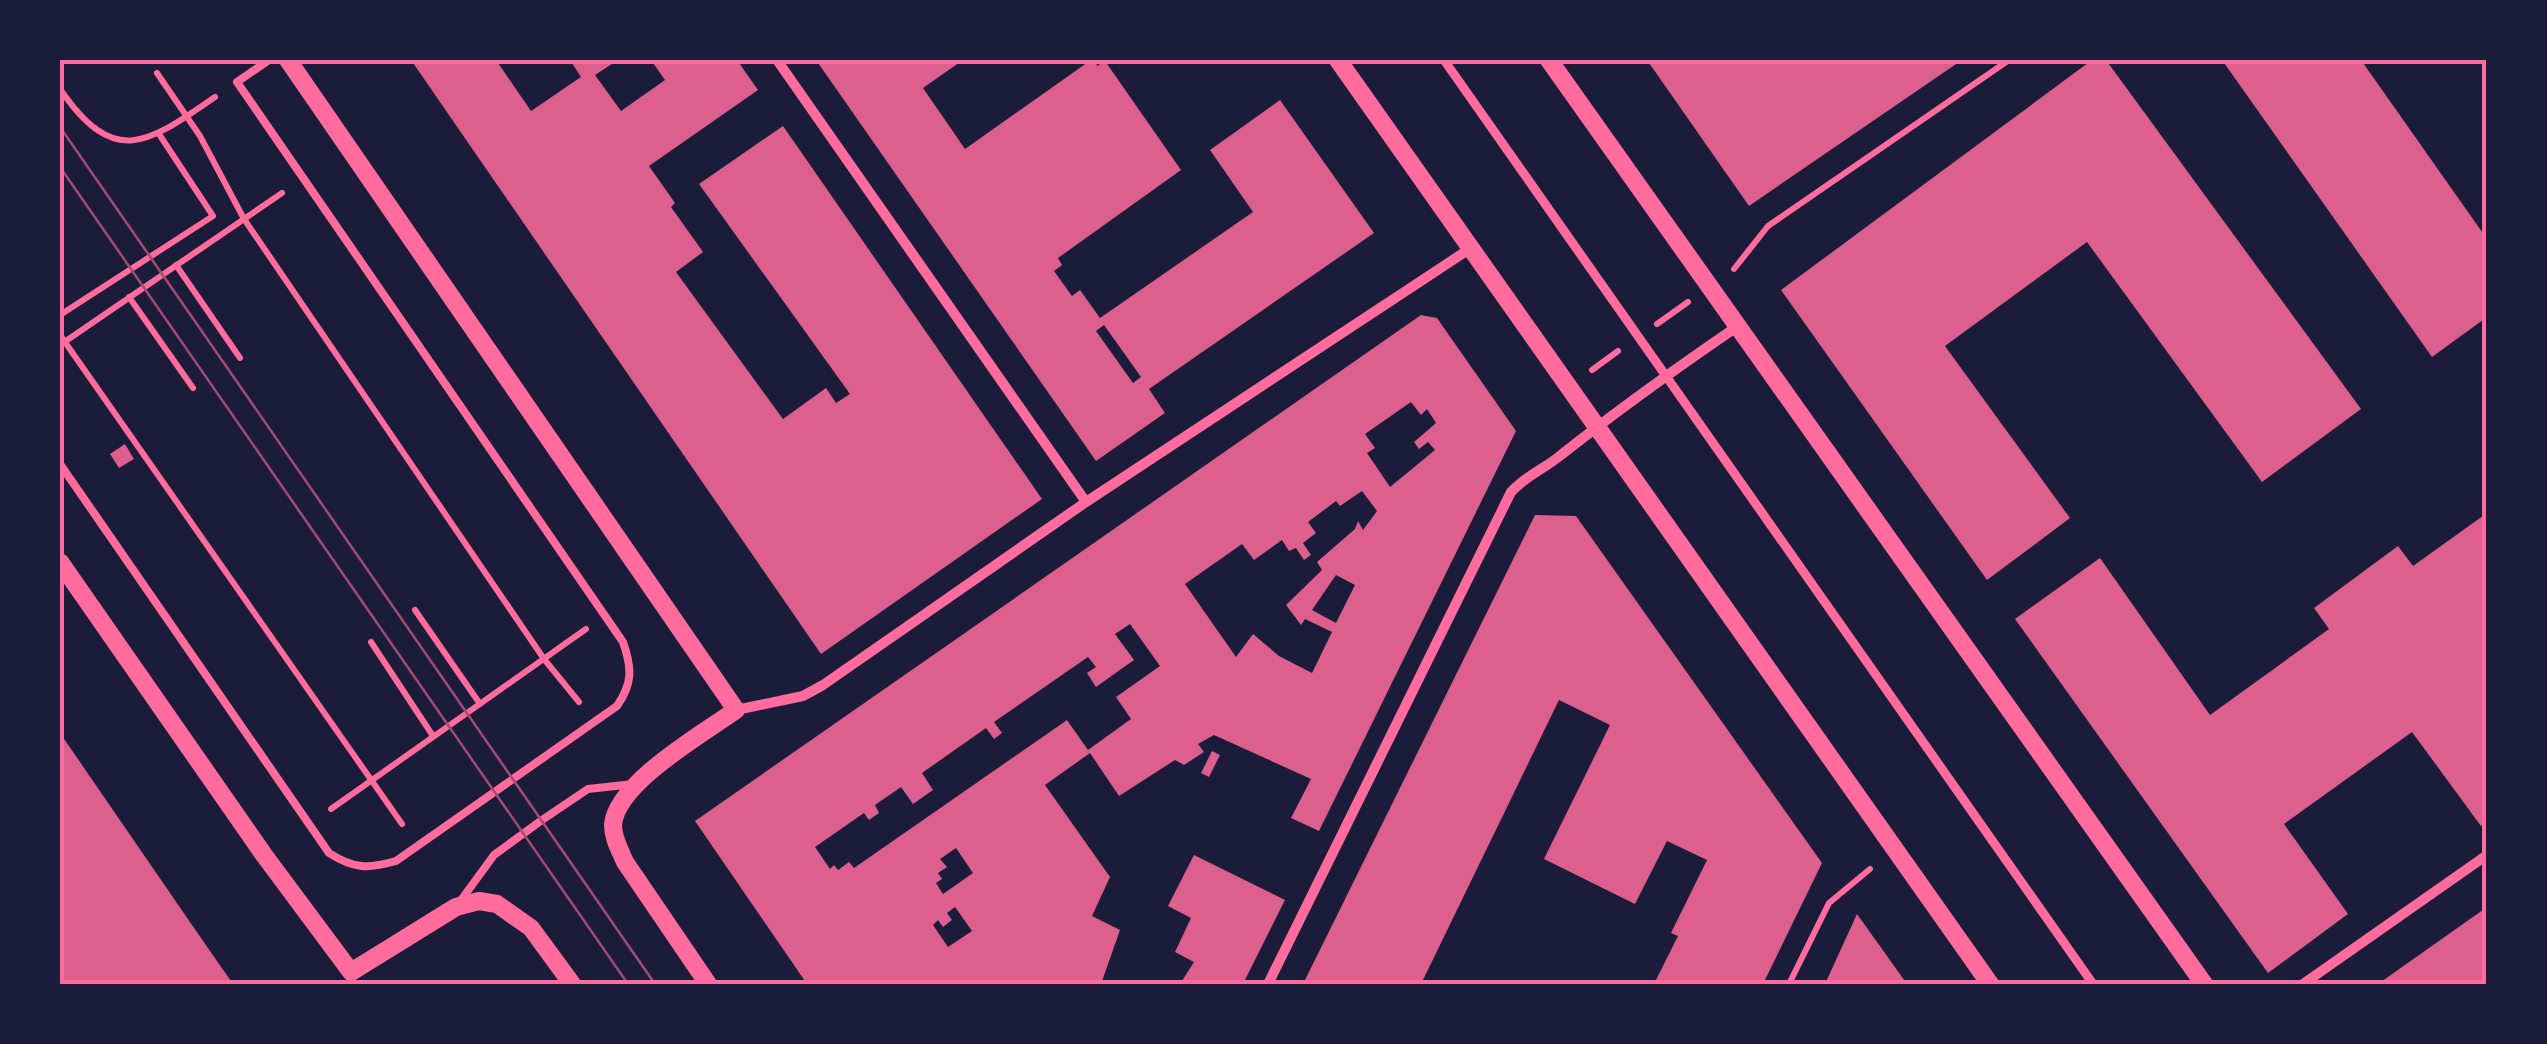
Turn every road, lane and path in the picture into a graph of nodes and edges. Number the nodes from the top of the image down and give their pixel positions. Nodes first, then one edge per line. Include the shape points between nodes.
1 (269, 60) edge
2 (288, 60) edge
3 (777, 60) edge
4 (1338, 60) edge
5 (1444, 60) edge
6 (1550, 60) edge
7 (2010, 60) edge
8 (158, 73) dead end
9 (60, 90) edge
10 (186, 116) junction
11 (159, 134) junction
12 (282, 192) dead end
13 (244, 219) junction
14 (1471, 248) junction
15 (176, 265) junction
16 (1709, 288) junction
17 (128, 298) junction
18 (60, 315) edge
19 (1738, 326) junction
20 (1639, 337) junction
21 (62, 340) edge
22 (240, 358) dead end
23 (1667, 376) junction
24 (1569, 386) junction
25 (192, 388) dead end
26 (1598, 426) junction
27 (60, 464) edge
28 (1086, 502) junction
29 (60, 562) edge
30 (415, 610) dead end
31 (587, 628) dead end
32 (370, 642) dead end
33 (544, 659) junction
34 (480, 704) junction
35 (583, 706) dead end
36 (736, 710) junction
37 (434, 736) junction
38 (373, 779) junction
39 (636, 784) junction
40 (328, 810) dead end
41 (405, 830) dead end
42 (1895, 849) junction
43 (2487, 855) edge
44 (456, 906) junction
45 (348, 978) edge
46 (572, 984) edge
47 (708, 984) edge
48 (1268, 984) edge
49 (1790, 984) edge
50 (1990, 984) edge
51 (2092, 984) edge
52 (2204, 984) edge
53 (2303, 984) edge

1 - 27 lane via 237,82 622,642 632,678 627,692 618,706 407,854 376,867 345,864 329,853
2 - 36 street
3 - 28 street
4 - 14 street
5 - 20 street
6 - 16 street
7 - 16 path via 1768,226 1732,272
8 - 10 path
9 - 11 path via 103,136 142,140
10 - 11 path
10 - 13 path
11 - 18 path via 213,216
12 - 13 path
13 - 15 path
13 - 33 path
14 - 24 street
14 - 28 street
15 - 17 path
15 - 22 path
16 - 19 street
16 - 20 path
17 - 21 path
17 - 25 path
19 - 23 street
19 - 52 street
20 - 23 street
20 - 24 path
21 - 38 path
23 - 26 street
23 - 51 street
24 - 26 street
26 - 42 street
26 - 48 street via 1512,492
28 - 36 street via 823,685 803,696
29 - 45 street
30 - 34 path
31 - 33 path
32 - 37 path
33 - 34 path
33 - 35 path
34 - 37 path
36 - 39 street
37 - 38 path
38 - 40 path
38 - 41 path
39 - 44 lane via 588,789 494,854
39 - 47 street via 618,808 615,841
42 - 49 path via 1829,902
42 - 50 street
43 - 53 street
44 - 45 street
44 - 46 street via 479,901 514,914

